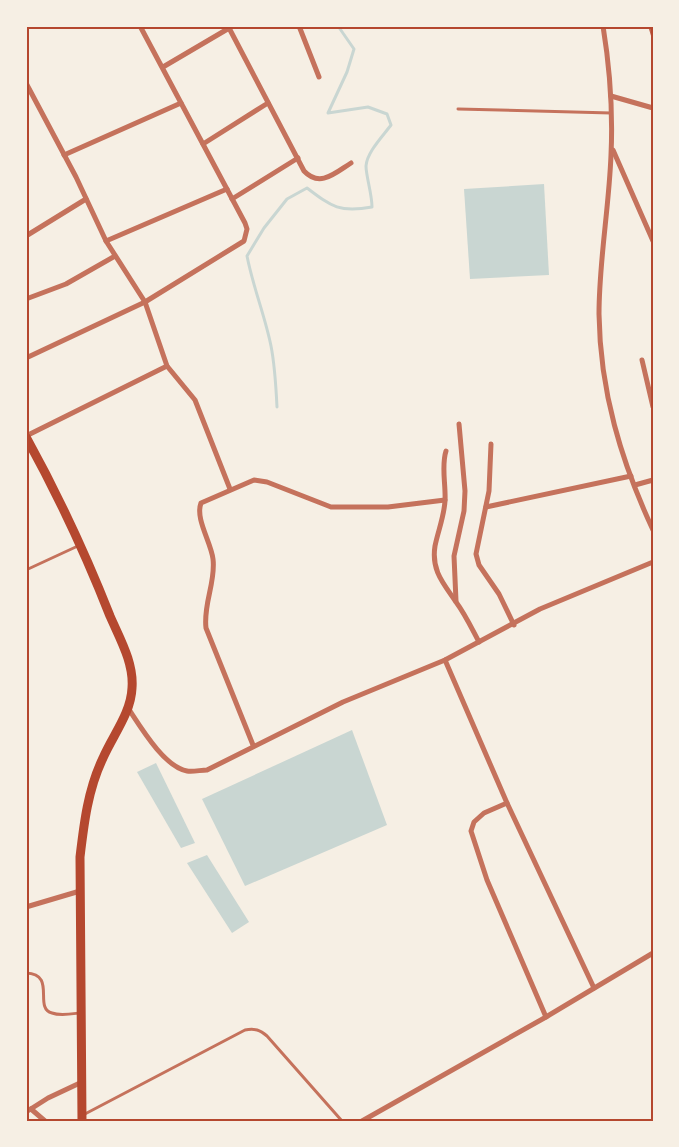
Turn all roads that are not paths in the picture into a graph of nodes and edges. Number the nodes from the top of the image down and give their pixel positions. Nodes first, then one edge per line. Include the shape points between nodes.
1 (140, 26) edge
2 (299, 26) edge
3 (603, 26) edge
4 (229, 27) edge
5 (163, 67) junction
6 (319, 76) dead end
7 (26, 83) edge
8 (611, 96) junction
9 (268, 102) junction
10 (181, 103) junction
11 (653, 108) edge
12 (458, 109) dead end
13 (611, 113) junction
14 (203, 144) junction
15 (611, 147) junction
16 (64, 155) junction
17 (298, 158) junction
18 (351, 163) dead end
19 (227, 189) junction
20 (232, 198) junction
21 (86, 199) junction
22 (26, 236) edge
23 (106, 241) junction
24 (653, 241) edge
25 (115, 256) junction
26 (26, 299) edge
27 (145, 302) junction
28 (26, 358) edge
29 (642, 360) dead end
30 (167, 366) junction
31 (652, 403) edge
32 (459, 424) dead end
33 (26, 437) edge
34 (490, 444) dead end
35 (446, 451) dead end
36 (631, 476) junction
37 (653, 480) edge
38 (635, 485) junction
39 (230, 489) junction
40 (445, 500) junction
41 (486, 507) junction
42 (653, 530) edge
43 (80, 544) junction
44 (653, 562) edge
45 (26, 570) edge
46 (456, 602) junction
47 (514, 624) junction
48 (479, 642) junction
49 (445, 660) junction
50 (128, 708) junction
51 (253, 745) junction
52 (507, 803) junction
53 (80, 892) junction
54 (26, 907) edge
55 (653, 953) edge
56 (26, 973) edge
57 (594, 988) junction
58 (82, 1014) junction
59 (546, 1018) junction
60 (82, 1082) junction
61 (29, 1111) edge
62 (82, 1118) edge
63 (45, 1121) edge
64 (342, 1121) edge
65 (362, 1121) edge

1 - 5 street
2 - 6 street
3 - 8 street
4 - 5 street
4 - 9 street
5 - 10 street
7 - 16 street
8 - 11 street
8 - 13 street
9 - 14 street
9 - 17 street
10 - 14 street
10 - 16 street
12 - 13 lane
13 - 15 street
14 - 19 street
15 - 24 street
15 - 36 street via 600,323 610,417
16 - 21 street
17 - 18 street via 304,171 316,180 323,180
17 - 20 street
19 - 20 street
19 - 23 street
20 - 27 street via 247,229 244,241
21 - 22 street
21 - 23 street
23 - 25 street
25 - 26 street via 66,284
25 - 27 street
27 - 28 street
27 - 30 street
29 - 31 street
30 - 33 street
30 - 39 street via 195,400
32 - 46 street via 465,491 454,556
33 - 43 main road
34 - 41 street
35 - 40 street
36 - 38 street
36 - 41 street
37 - 38 street
38 - 42 street
39 - 40 street via 261,480 331,506 388,507
39 - 51 street via 206,500 199,508 211,548 213,568 205,616 210,639
40 - 46 street via 444,520 434,559 440,581
41 - 47 street via 476,554 479,565
43 - 45 lane
43 - 50 main road via 130,665 132,688
44 - 47 street via 566,597
46 - 48 street
47 - 48 street
48 - 49 street
49 - 51 street via 372,689
49 - 52 street
50 - 51 street via 169,762 186,771 207,770
50 - 53 main road via 102,759 91,790 84,821
52 - 57 street
52 - 59 street via 484,813 474,822 471,831 487,880
53 - 54 street
53 - 58 main road
55 - 57 street
56 - 58 lane via 41,978 45,1007 51,1013
57 - 59 street
58 - 60 main road
59 - 65 street
60 - 61 street
60 - 62 main road
61 - 63 street
62 - 64 lane via 245,1030 253,1029 267,1036

